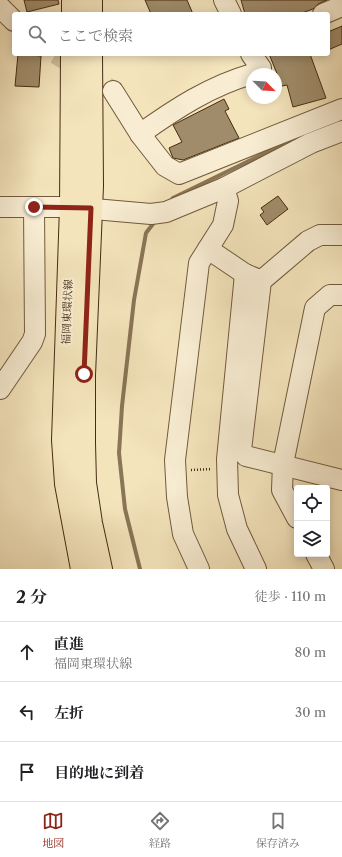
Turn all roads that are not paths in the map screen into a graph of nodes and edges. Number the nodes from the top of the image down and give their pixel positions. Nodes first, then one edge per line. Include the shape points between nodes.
1 (1, 0) edge
2 (73, 0) edge
3 (91, 0) edge
4 (224, 0) edge
5 (342, 6) edge
6 (0, 7) edge
7 (73, 12) edge
8 (91, 12) edge
9 (230, 12) edge
10 (328, 12) edge
11 (12, 19) edge
12 (72, 56) edge
13 (91, 56) edge
14 (252, 56) edge
15 (261, 68) edge
16 (246, 76) edge
17 (113, 91) tunnel mouth
18 (342, 109) edge
19 (342, 131) edge
20 (140, 134) junction
21 (216, 191) junction
22 (0, 207) edge
23 (34, 207) junction
24 (81, 208) junction
25 (342, 236) edge
26 (208, 249) junction
27 (253, 277) junction
28 (342, 295) edge
29 (0, 389) edge
30 (283, 464) junction
31 (342, 480) edge
32 (294, 512) edge
33 (318, 557) edge
34 (82, 569) edge
35 (101, 569) edge
36 (199, 569) edge
37 (256, 569) edge
38 (324, 569) edge

1 - 6 street
2 - 7 main road
3 - 8 main road
4 - 9 street
5 - 10 street
6 - 11 street
12 - 24 main road, 福岡東環状線
13 - 24 main road, 福岡東環状線
14 - 15 street
16 - 20 street via 231,80 178,106
17 - 20 street
18 - 20 street via 180,174 165,166
19 - 21 street via 311,143
21 - 24 street via 166,212 150,214
21 - 26 street via 228,201 223,225
22 - 23 street
23 - 24 street
23 - 29 street via 35,334
24 - 34 main road, 福岡東環状線 via 62,440 66,484
24 - 35 main road, 福岡東環状線 via 86,489
25 - 27 street via 320,235
26 - 27 street
26 - 36 street via 199,264 175,460 183,534
27 - 30 street via 241,450 246,456
27 - 37 street via 226,459 228,495 236,529
28 - 30 street via 330,295 315,308
30 - 31 street
30 - 32 street via 282,490
33 - 38 street

